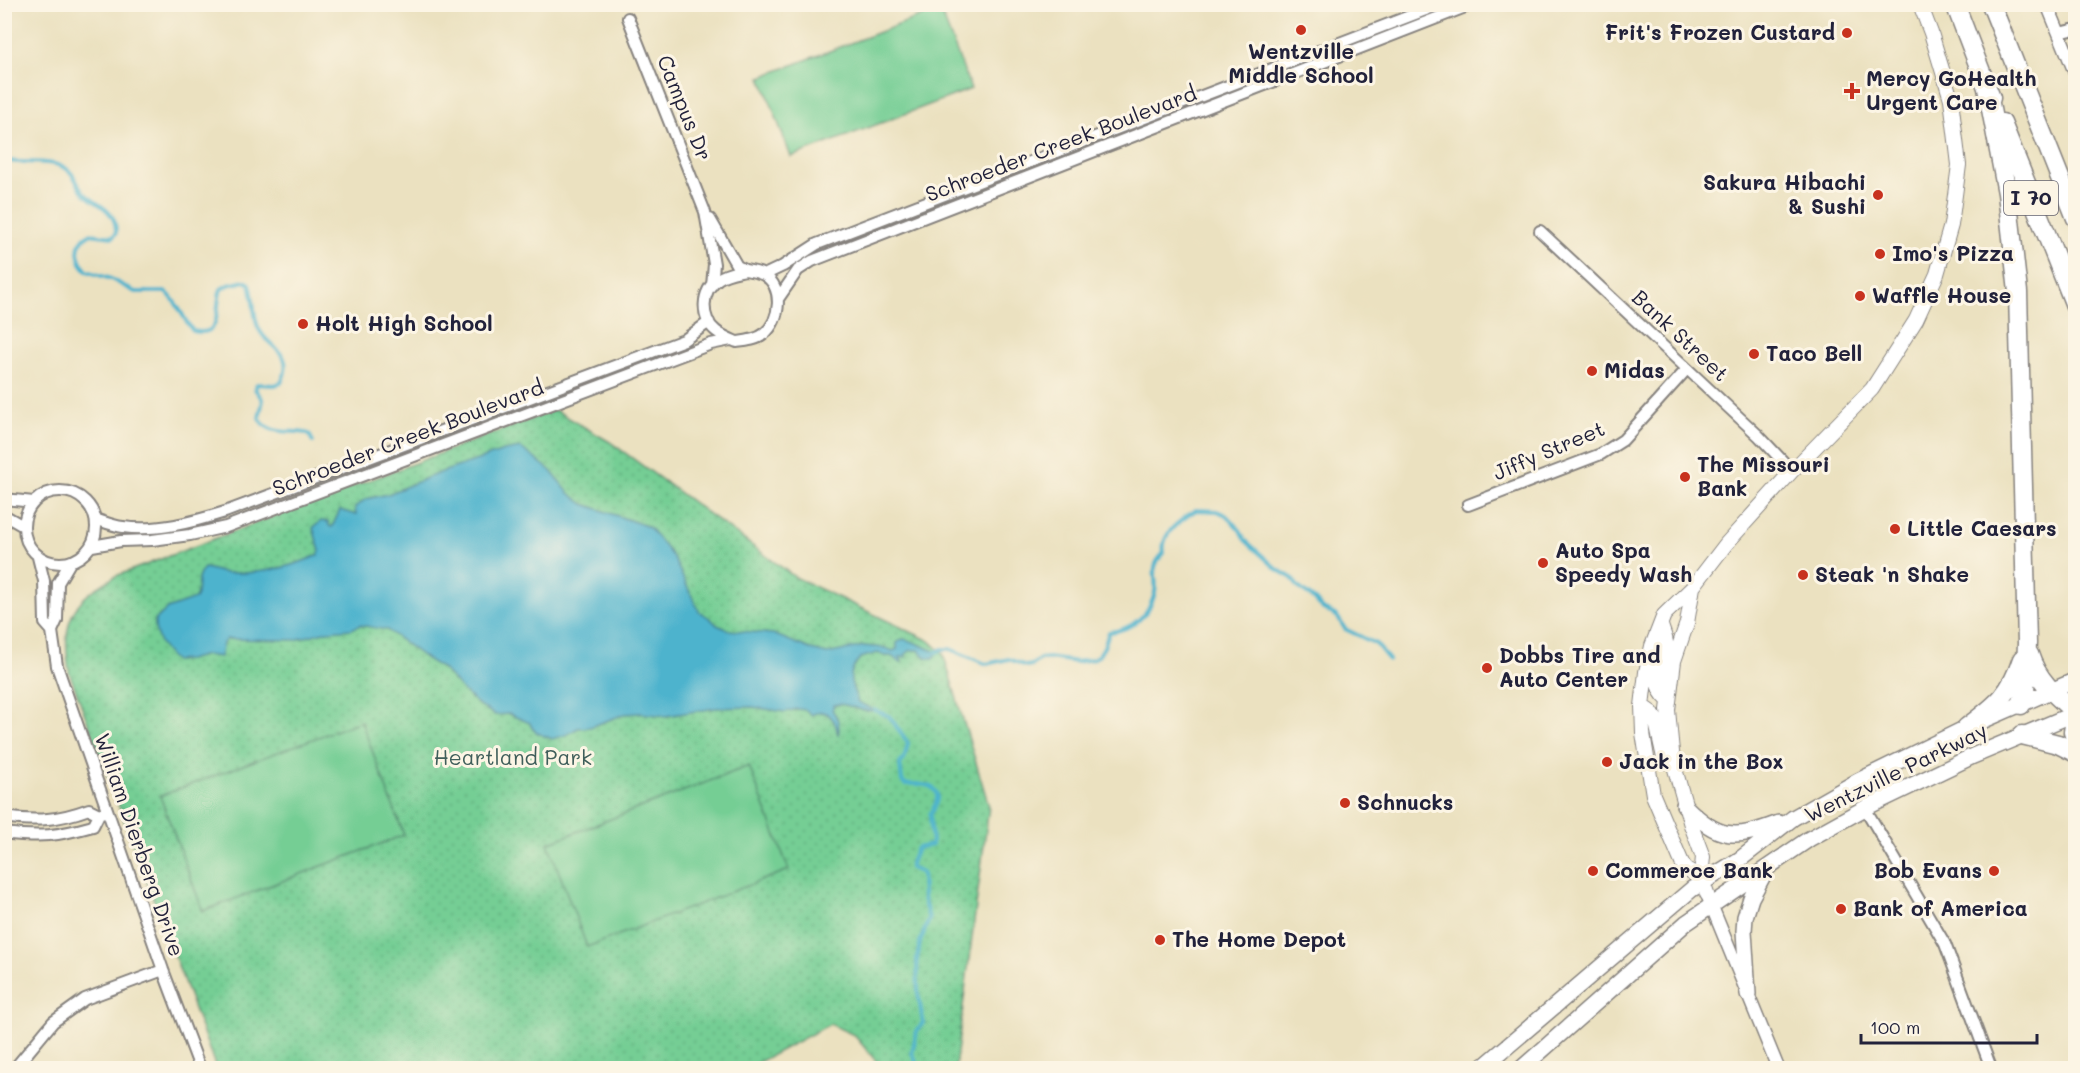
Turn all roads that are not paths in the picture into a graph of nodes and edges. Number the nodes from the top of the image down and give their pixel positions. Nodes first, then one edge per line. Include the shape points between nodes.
1 (1441, 4) edge
2 (1473, 4) edge
3 (1920, 4) edge
4 (1955, 4) edge
5 (1991, 4) edge
6 (2048, 4) edge
7 (628, 18) dead end
8 (2076, 29) edge
9 (2059, 33) junction
10 (2076, 75) edge
11 (1988, 88) junction
12 (705, 212) junction
13 (2076, 218) edge
14 (1540, 231) dead end
15 (745, 270) junction
16 (764, 275) junction
17 (712, 285) junction
18 (778, 299) junction
19 (2076, 308) edge
20 (708, 322) junction
21 (731, 340) junction
22 (1688, 369) junction
23 (1792, 471) junction
24 (4, 499) edge
25 (34, 502) junction
26 (1467, 506) dead end
27 (4, 516) edge
28 (95, 519) junction
29 (23, 526) junction
30 (92, 546) junction
31 (38, 557) junction
32 (71, 561) junction
33 (1693, 587) junction
34 (1660, 625) junction
35 (52, 631) junction
36 (2027, 643) junction
37 (2076, 680) edge
38 (2050, 691) junction
39 (1668, 700) junction
40 (2021, 705) junction
41 (1642, 706) junction
42 (2076, 713) edge
43 (1966, 728) junction
44 (2022, 735) junction
45 (2076, 740) edge
46 (2076, 753) edge
47 (1683, 800) junction
48 (1865, 808) junction
49 (103, 813) junction
50 (4, 817) edge
51 (1793, 818) junction
52 (4, 833) edge
53 (1768, 867) junction
54 (1706, 890) junction
55 (163, 970) junction
56 (1748, 994) junction
57 (15, 1068) edge
58 (200, 1068) edge
59 (1482, 1068) edge
60 (1522, 1068) edge
61 (1778, 1068) edge
62 (1991, 1068) edge

1 - 16 street, Schroeder Creek Boulevard via 817,244
2 - 18 street, Schroeder Creek Boulevard via 812,261 798,270
3 - 23 main road via 1951,99 1959,165 1951,225 1937,274 1916,320 1872,389
4 - 11 highway, I 70
5 - 13 highway, I 70
6 - 9 street
7 - 12 street, Campus Dr
8 - 9 street
9 - 10 street
11 - 19 highway, I 70
11 - 36 highway via 2007,193 2018,292
12 - 15 street, Campus Dr via 737,266
12 - 17 street, Campus Dr via 714,264
14 - 22 street, Bank Street
15 - 16 street
15 - 17 street via 727,274
16 - 18 street via 774,286
17 - 20 street via 705,299
18 - 21 street via 777,314 763,335
20 - 21 street
20 - 28 street, Schroeder Creek Boulevard via 684,340 225,512 152,527 123,527
21 - 30 street, Schroeder Creek Boulevard via 711,344 226,527 190,536
22 - 23 street, Bank Street
22 - 26 street, Jiffy Street via 1623,440 1601,454
23 - 33 main road
24 - 25 street
25 - 28 street via 54,491 70,493 90,507
25 - 29 street
27 - 29 street
28 - 30 street
29 - 31 street via 26,540
30 - 32 street
31 - 32 street via 51,563
31 - 35 street, William Dierberg Drive via 44,581 45,622
32 - 35 street, William Dierberg Drive via 58,583 57,620
33 - 34 main road
33 - 39 main road
34 - 39 main road via 1666,642 1657,683 1659,692
34 - 41 main road via 1652,646
35 - 49 street, William Dierberg Drive via 57,666
36 - 38 highway via 2033,667
36 - 40 highway
36 - 43 highway via 2008,691
37 - 38 main road
38 - 40 main road, Wentzville Parkway
38 - 42 highway
39 - 47 main road via 1669,736
40 - 43 main road, Wentzville Parkway
41 - 47 main road via 1655,718 1671,788
41 - 54 main road via 1653,795 1682,864
42 - 44 main road, Wentzville Parkway
42 - 45 highway
43 - 51 main road, Wentzville Parkway
44 - 46 highway
44 - 48 main road, Wentzville Parkway
47 - 51 main road via 1713,829 1738,835
47 - 54 main road via 1704,860
48 - 53 main road, Wentzville Parkway
48 - 62 street via 1945,944
49 - 50 street via 90,809 71,816 29,821
49 - 52 street via 93,826 57,836
49 - 55 street, William Dierberg Drive
51 - 54 main road, Wentzville Parkway
53 - 54 main road, Wentzville Parkway
53 - 56 main road via 1745,917
54 - 56 street
54 - 59 main road, Wentzville Parkway via 1692,889
54 - 60 main road, Wentzville Parkway via 1686,923
55 - 57 street via 85,999 53,1022
55 - 58 street, William Dierberg Drive
56 - 61 street

